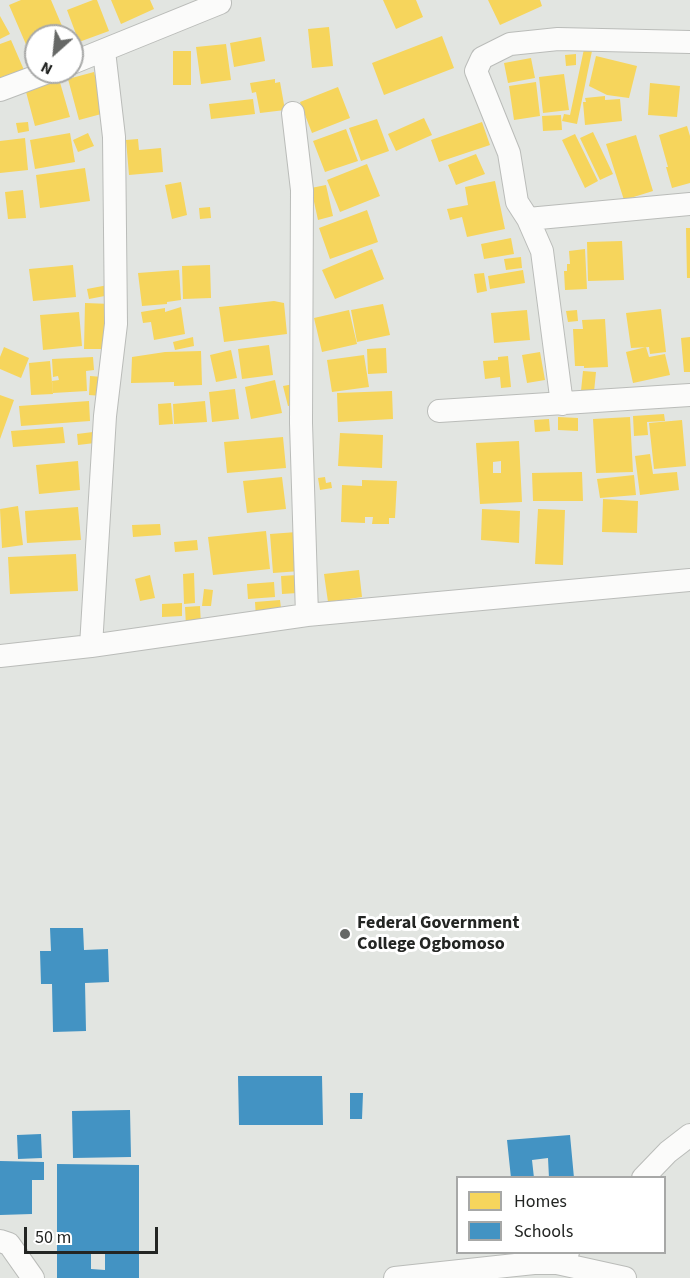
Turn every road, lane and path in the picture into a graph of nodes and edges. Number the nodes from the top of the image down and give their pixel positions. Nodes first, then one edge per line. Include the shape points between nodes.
1 (220, 3) dead end
2 (690, 42) edge
3 (104, 51) junction
4 (84, 58) edge
5 (24, 81) edge
6 (0, 90) edge
7 (293, 113) dead end
8 (690, 204) edge
9 (528, 219) junction
10 (690, 395) edge
11 (562, 404) junction
12 (439, 411) dead end
13 (690, 580) edge
14 (306, 615) junction
15 (91, 646) junction
16 (0, 656) edge
17 (690, 1135) edge
18 (645, 1176) edge
19 (0, 1240) edge
20 (563, 1258) edge
21 (33, 1278) edge
22 (395, 1278) edge
23 (625, 1278) edge

1 - 3 street
2 - 9 street via 558,39 510,44 482,58 476,71 509,153 516,202
3 - 4 street
3 - 15 street via 114,137 116,324 105,416
5 - 6 street
7 - 14 street via 302,190 301,423
8 - 9 street
9 - 11 street via 542,251
10 - 11 street
11 - 12 street
13 - 14 street
14 - 15 street
15 - 16 street
17 - 18 street
19 - 21 street via 9,1244
20 - 22 street
20 - 23 street

